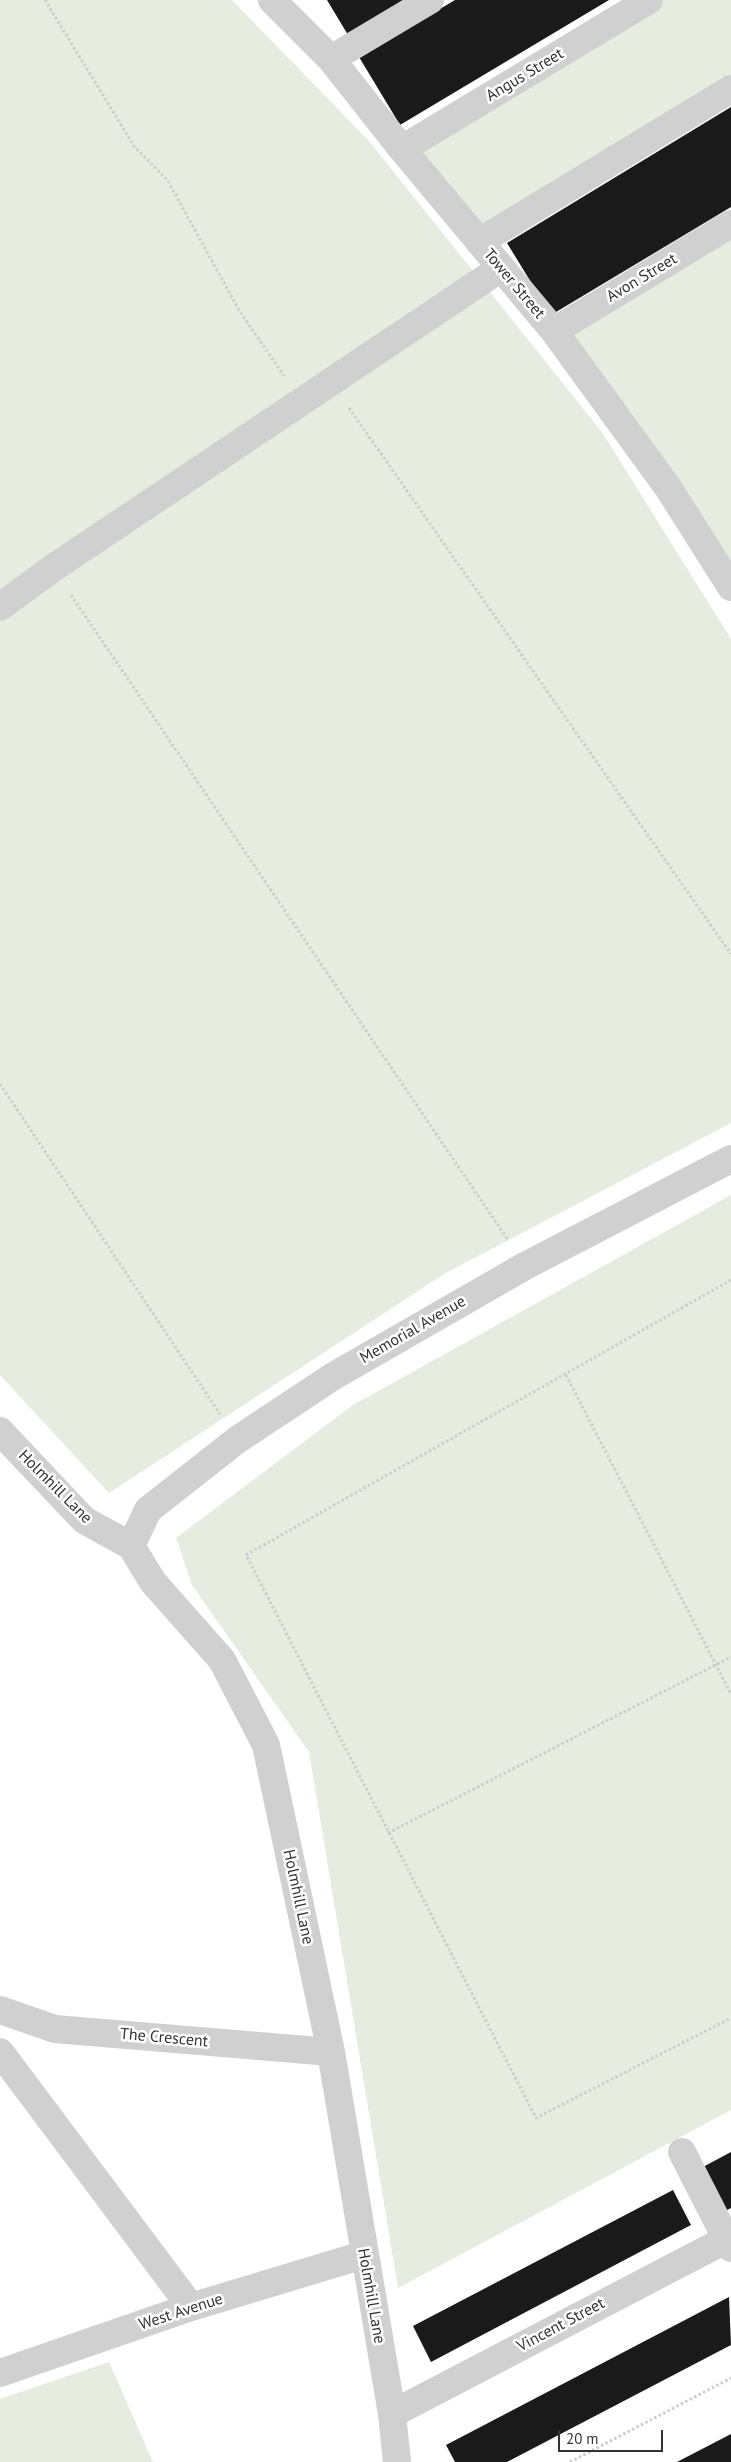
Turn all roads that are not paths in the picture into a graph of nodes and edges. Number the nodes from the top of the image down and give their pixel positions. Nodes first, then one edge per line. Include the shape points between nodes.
1 (272, 0) edge
2 (430, 0) edge
3 (649, 0) edge
4 (331, 59) junction
5 (731, 89) edge
6 (402, 149) junction
7 (731, 224) edge
8 (479, 242) junction
9 (501, 268) junction
10 (554, 331) junction
11 (731, 587) edge
12 (0, 607) edge
13 (731, 1159) edge
14 (0, 1431) edge
15 (131, 1546) junction
16 (0, 2010) edge
17 (0, 2052) edge
18 (331, 2052) junction
19 (682, 2152) dead end
20 (730, 2241) edge
21 (364, 2254) junction
22 (191, 2308) junction
23 (0, 2373) edge
24 (392, 2414) junction
25 (397, 2462) edge

1 - 4 street, Tower Street
2 - 4 street
3 - 6 street, Angus Street
4 - 6 street, Tower Street
5 - 8 street
6 - 8 street, Tower Street
7 - 10 street, Avon Street
8 - 9 street, Tower Street
9 - 10 street, Tower Street
9 - 12 street via 330,380
10 - 11 street, Tower Street via 669,489
13 - 15 street, Memorial Avenue via 525,1266 332,1377 237,1440 148,1510
14 - 15 street, Holmhill Lane via 84,1520
15 - 18 street, Holmhill Lane via 153,1582 222,1660 266,1745
16 - 18 street, The Crescent via 55,2029
17 - 22 street
18 - 21 street, Holmhill Lane
19 - 20 street
20 - 24 street, Vincent Street
21 - 22 street, West Avenue
21 - 24 street, Holmhill Lane
22 - 23 street, West Avenue
24 - 25 street, Holmhill Lane

